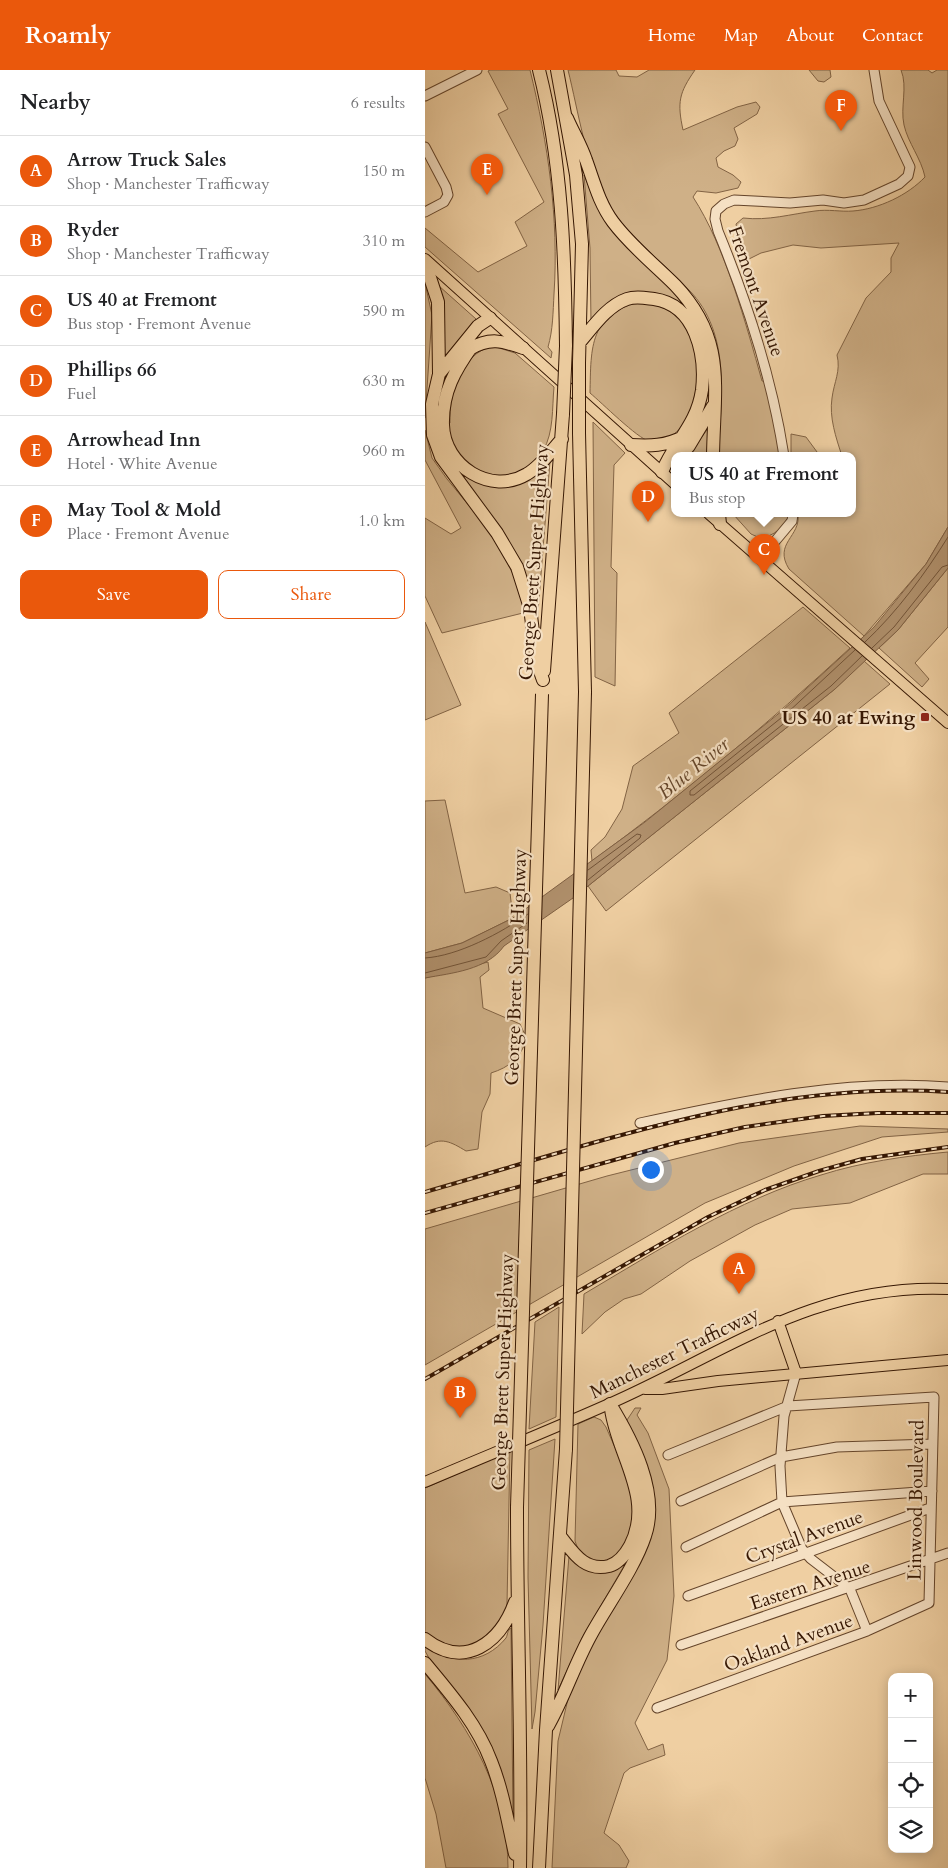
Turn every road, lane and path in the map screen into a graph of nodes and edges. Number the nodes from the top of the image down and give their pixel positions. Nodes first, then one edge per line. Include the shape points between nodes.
1 (477, 70) edge
2 (539, 70) edge
3 (557, 70) edge
4 (874, 70) edge
5 (425, 96) edge
6 (567, 118) junction
7 (425, 147) edge
8 (425, 212) edge
9 (425, 260) edge
10 (490, 318) junction
11 (580, 342) junction
12 (523, 348) junction
13 (470, 349) junction
14 (439, 374) junction
15 (714, 403) junction
16 (685, 436) junction
17 (562, 439) junction
18 (631, 445) junction
19 (673, 452) edge
20 (684, 452) edge
21 (713, 452) edge
22 (783, 452) edge
23 (671, 454) edge
24 (671, 464) edge
25 (662, 472) junction
26 (671, 480) edge
27 (793, 517) edge
28 (719, 519) edge
29 (761, 558) junction
30 (543, 680) junction
31 (948, 723) edge
32 (948, 1087) edge
33 (640, 1123) dead end
34 (948, 1289) edge
35 (778, 1321) junction
36 (948, 1360) edge
37 (797, 1373) junction
38 (641, 1389) junction
39 (610, 1404) junction
40 (788, 1406) junction
41 (932, 1444) junction
42 (668, 1455) dead end
43 (781, 1457) junction
44 (425, 1482) edge
45 (932, 1491) junction
46 (681, 1501) dead end
47 (782, 1502) junction
48 (930, 1508) junction
49 (561, 1536) junction
50 (686, 1547) dead end
51 (804, 1553) junction
52 (948, 1553) edge
53 (931, 1560) junction
54 (849, 1589) junction
55 (688, 1596) dead end
56 (517, 1597) junction
57 (929, 1604) joint
58 (867, 1631) junction
59 (425, 1639) edge
60 (681, 1645) dead end
61 (425, 1663) edge
62 (657, 1708) dead end
63 (545, 1730) junction
64 (519, 1868) edge
65 (539, 1868) edge

1 - 5 street
2 - 17 highway, George Brett Super Highway, bridge via 556,152 565,244 566,346
3 - 6 highway, George Brett Super Highway
4 - 22 street, Fremont Avenue via 879,100 909,167 908,176 899,184 864,200 790,203 734,200 716,211 718,231 747,306 775,398
6 - 11 highway, George Brett Super Highway via 582,244
6 - 15 highway via 586,158 600,201 613,222 688,299 707,331 715,370
7 - 8 street via 448,195 444,202
9 - 10 main road
9 - 14 highway via 438,302
10 - 12 main road
10 - 13 highway
10 - 14 highway via 478,326
11 - 16 highway via 616,304 629,298 659,300 674,307 695,331 702,350 702,392
11 - 49 highway, George Brett Super Highway, bridge via 585,692 567,1448
12 - 13 highway via 501,340 479,343
12 - 18 main road
13 - 17 highway via 455,369 447,388 443,427 446,442 457,461 487,481 513,481 536,468
14 - 30 highway via 432,404 436,447 517,567 530,608 537,663
15 - 20 highway
15 - 21 highway
16 - 18 highway via 655,446
16 - 19 highway
17 - 30 highway, George Brett Super Highway
18 - 25 main road
23 - 25 highway
24 - 25 highway
25 - 26 main road
27 - 29 street
28 - 29 main road
29 - 31 main road
30 - 56 highway, George Brett Super Highway, bridge via 517,1507
32 - 33 street via 877,1087 795,1093
34 - 35 main road, Manchester Trafficway via 881,1292 849,1298
35 - 37 main road
35 - 38 main road, Manchester Trafficway
36 - 37 main road
37 - 38 main road
37 - 40 street
38 - 39 main road, Manchester Trafficway
39 - 44 main road, Manchester Trafficway
39 - 49 highway via 613,1428 638,1494 638,1521 633,1541 619,1561 601,1568 579,1560
39 - 63 highway via 621,1421 645,1481 649,1522 641,1546 590,1636 563,1700
40 - 41 street, Linwood Boulevard via 933,1397
40 - 42 street
40 - 43 street via 784,1416
41 - 43 street via 837,1447
41 - 45 street, Linwood Boulevard
43 - 46 street
43 - 47 street via 779,1485
45 - 47 street
45 - 48 street, Linwood Boulevard
47 - 50 street
47 - 51 street
48 - 51 street, Crystal Avenue
48 - 53 street, Linwood Boulevard
49 - 63 highway, George Brett Super Highway
51 - 54 street
51 - 55 street, Crystal Avenue
52 - 53 street, Eastern Avenue
53 - 54 street, Eastern Avenue
53 - 57 street, Linwood Boulevard
54 - 58 street
54 - 60 street, Eastern Avenue
56 - 59 highway via 502,1628 479,1649 452,1653 437,1649
56 - 64 highway, George Brett Super Highway via 522,1768
57 - 58 street, Oakland Avenue
58 - 62 street, Oakland Avenue
61 - 64 highway via 465,1712 491,1760
63 - 65 highway, George Brett Super Highway

